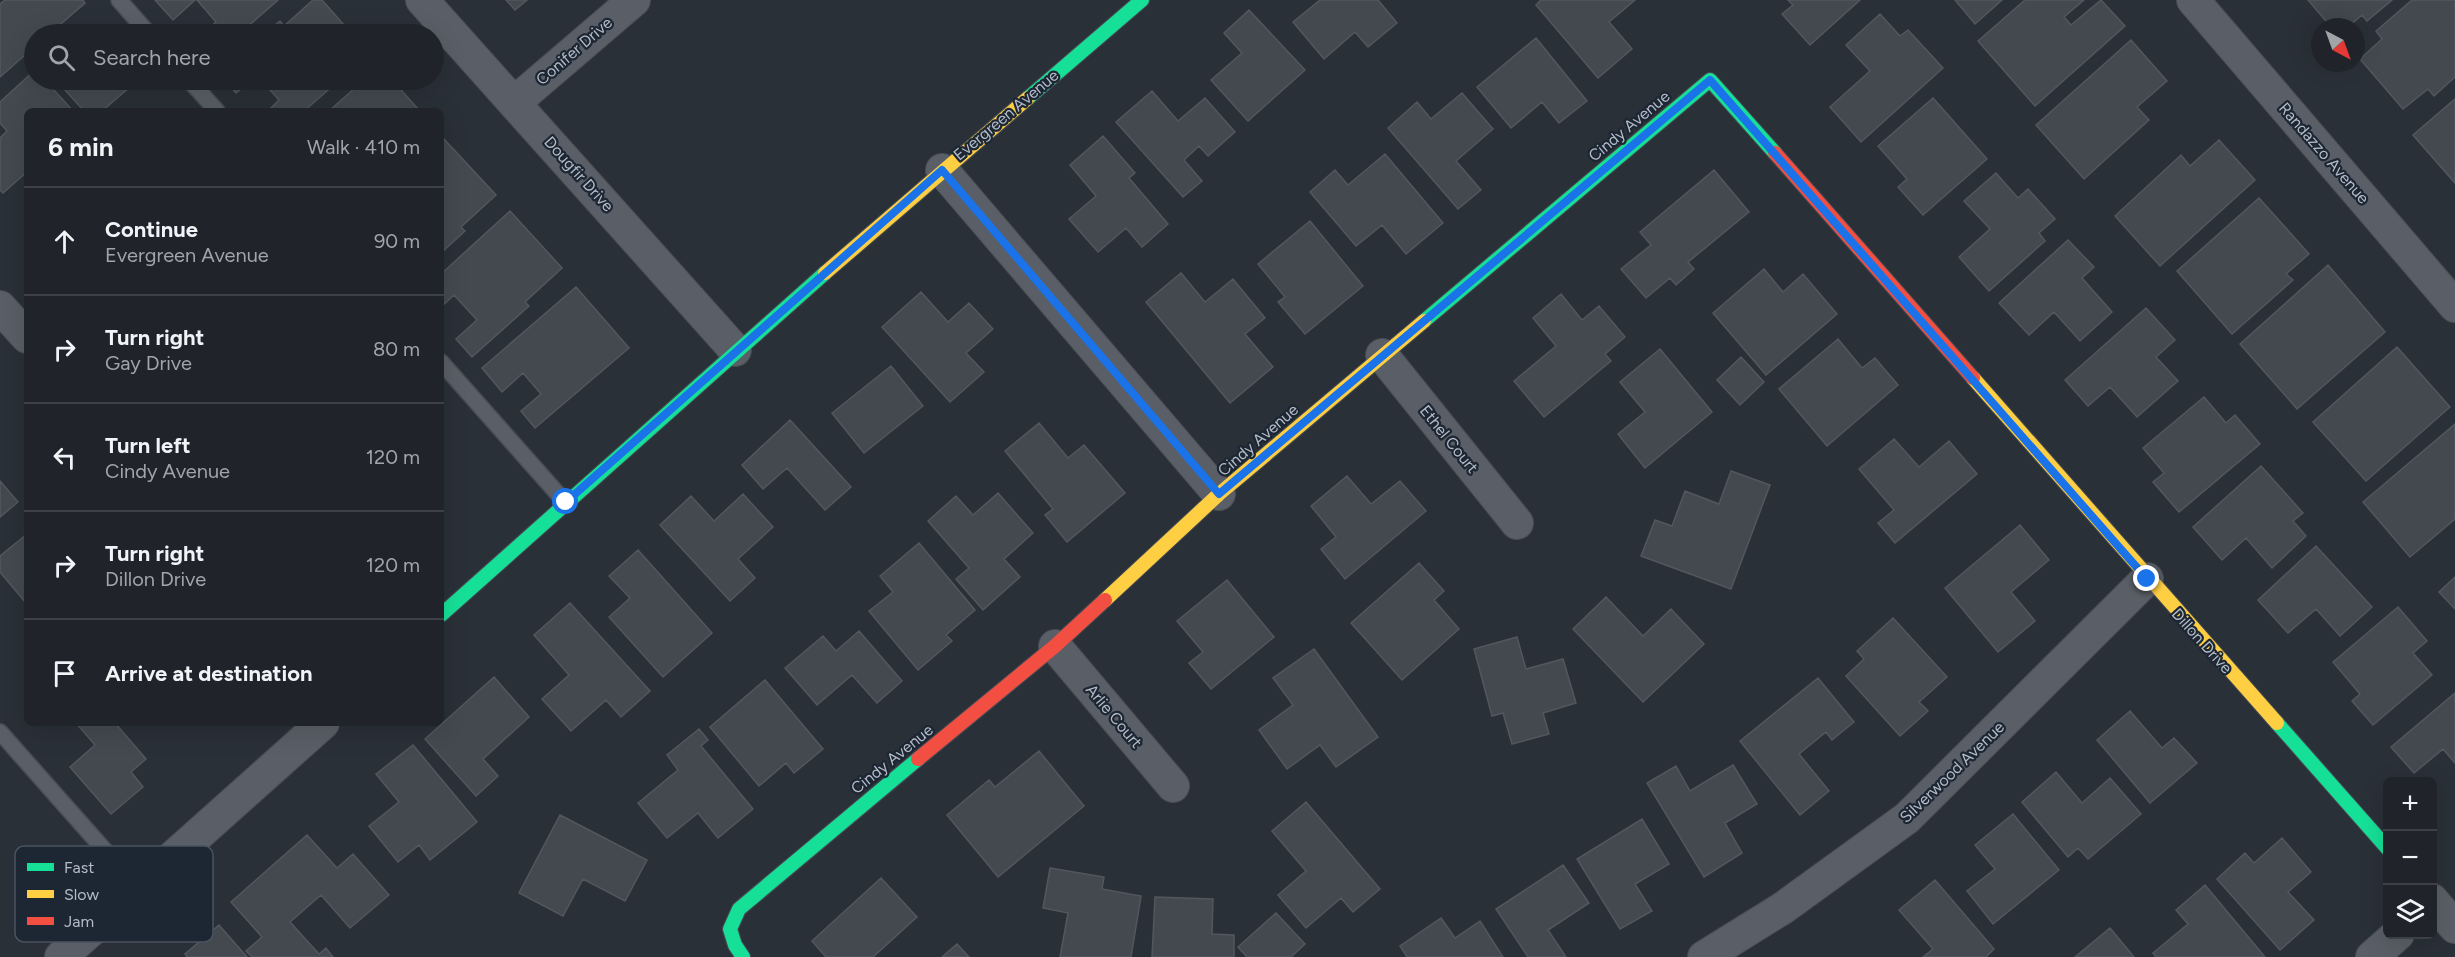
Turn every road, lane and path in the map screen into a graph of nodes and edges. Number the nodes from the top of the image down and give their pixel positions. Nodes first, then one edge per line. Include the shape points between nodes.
1 (119, 0) edge
2 (422, 0) edge
3 (634, 0) edge
4 (1142, 0) edge
5 (2193, 0) edge
6 (140, 24) edge
7 (444, 24) edge
8 (444, 24) edge
9 (1710, 80) joint
10 (198, 90) edge
11 (515, 102) junction
12 (215, 108) edge
13 (942, 170) junction
14 (2455, 306) edge
15 (0, 307) edge
16 (24, 334) edge
17 (735, 350) junction
18 (1382, 355) junction
19 (444, 365) edge
20 (1219, 494) junction
21 (566, 502) junction
22 (1517, 523) dead end
23 (2147, 579) junction
24 (444, 612) edge
25 (1055, 646) junction
26 (320, 726) edge
27 (0, 732) edge
28 (1173, 786) dead end
29 (2383, 843) edge
30 (101, 846) edge
31 (187, 846) edge
32 (2439, 899) edge
33 (2455, 927) edge
34 (2392, 939) edge
35 (78, 942) edge
36 (61, 957) edge
37 (742, 957) edge
38 (1704, 957) edge
39 (2372, 957) edge

1 - 6 lane
2 - 7 street, Dougfir Drive
3 - 11 street, Conifer Drive
4 - 13 street, Evergreen Avenue
5 - 14 street, Randazzo Avenue
8 - 11 street, Dougfir Drive
9 - 18 street, Cindy Avenue
9 - 23 street, Dillon Drive
10 - 12 lane
11 - 17 street, Dougfir Drive
13 - 17 street, Evergreen Avenue
13 - 20 street
15 - 16 street
17 - 21 street, Evergreen Avenue
18 - 20 street, Cindy Avenue
18 - 22 street, Ethel Court
19 - 21 lane
20 - 25 street, Cindy Avenue
21 - 24 street, Evergreen Avenue
23 - 29 street, Dillon Drive
23 - 38 street, Silverwood Avenue via 1906,818 1783,908
25 - 28 street, Arlie Court
25 - 37 street, Cindy Avenue via 752,896 739,909 730,929
26 - 31 street
27 - 30 lane
32 - 33 street
34 - 39 street
35 - 36 street

